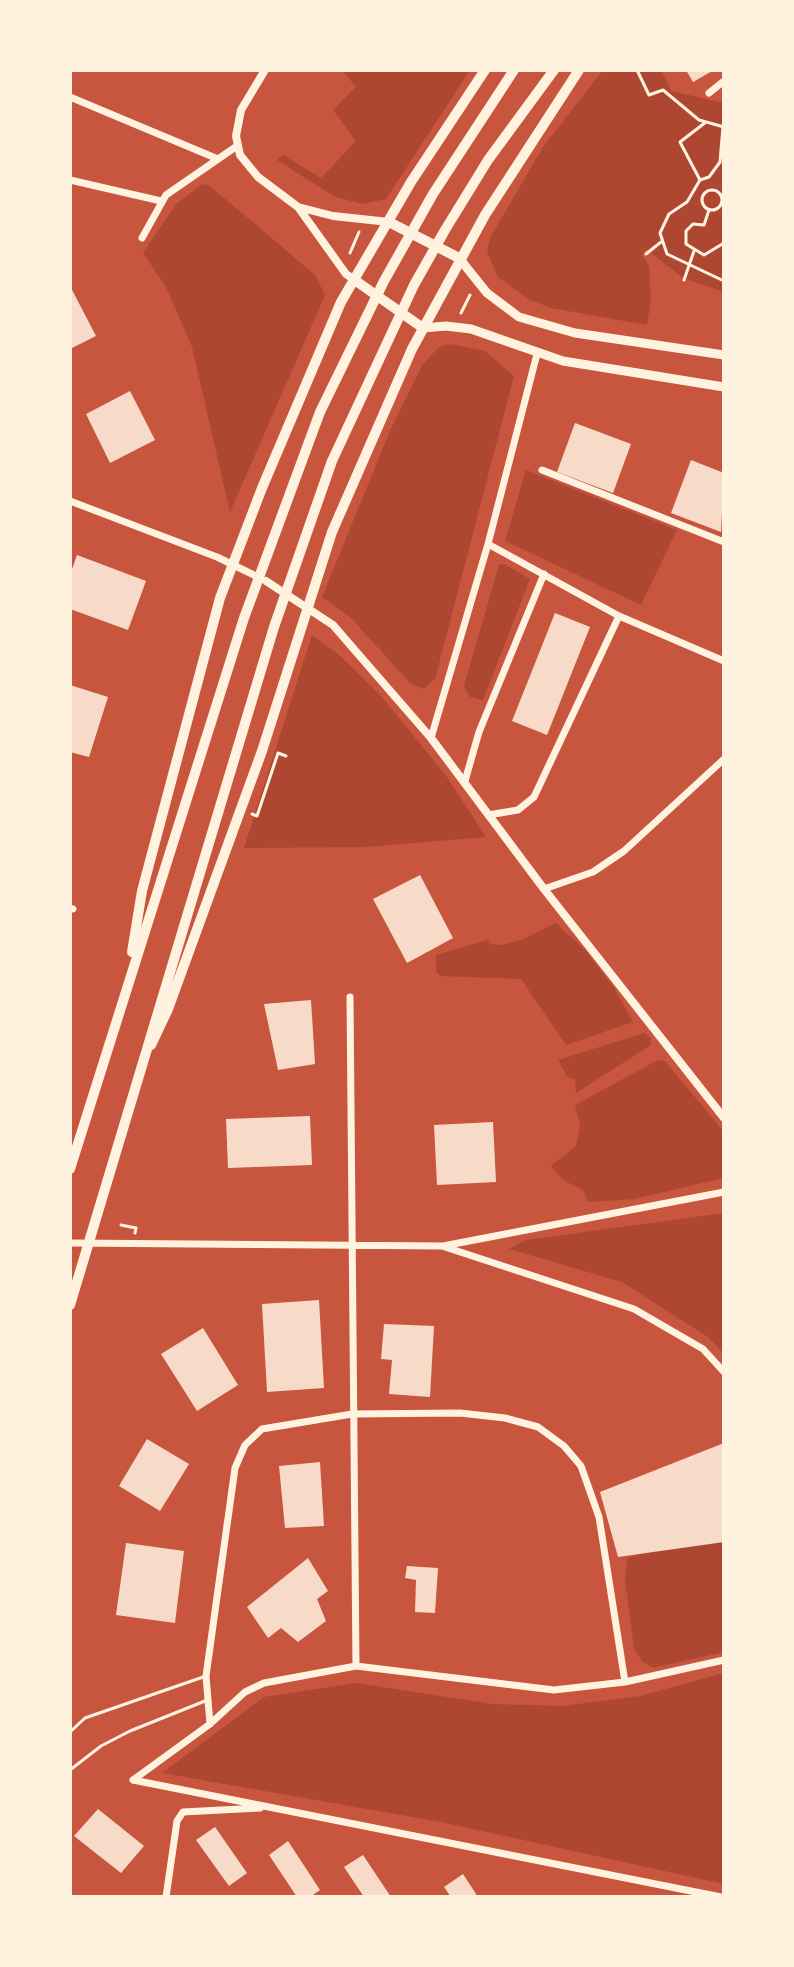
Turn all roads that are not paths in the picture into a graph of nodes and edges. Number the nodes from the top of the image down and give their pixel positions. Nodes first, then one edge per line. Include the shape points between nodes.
1 (265, 70) edge
2 (485, 70) edge
3 (514, 70) edge
4 (554, 70) edge
5 (579, 70) edge
6 (724, 81) edge
7 (709, 93) dead end
8 (70, 97) edge
9 (237, 146) junction
10 (218, 159) junction
11 (70, 180) edge
12 (161, 201) junction
13 (298, 207) junction
14 (389, 222) junction
15 (142, 238) dead end
16 (459, 258) junction
17 (356, 281) junction
18 (423, 328) junction
19 (537, 354) junction
20 (724, 355) edge
21 (724, 387) edge
22 (542, 470) dead end
23 (70, 501) edge
24 (724, 542) edge
25 (488, 544) junction
26 (544, 574) junction
27 (266, 581) joint
28 (619, 616) junction
29 (724, 661) edge
30 (431, 738) junction
31 (724, 759) edge
32 (465, 781) junction
33 (488, 815) junction
34 (544, 889) junction
35 (126, 991) junction
36 (350, 997) dead end
37 (137, 1076) junction
38 (724, 1118) edge
39 (70, 1169) edge
40 (724, 1192) edge
41 (70, 1243) edge
42 (443, 1246) junction
43 (350, 1248) junction
44 (70, 1305) edge
45 (724, 1372) edge
46 (352, 1414) junction
47 (724, 1660) edge
48 (356, 1666) junction
49 (206, 1676) junction
50 (625, 1682) junction
51 (208, 1700) junction
52 (210, 1724) junction
53 (70, 1732) edge
54 (70, 1770) edge
55 (274, 1808) junction
56 (667, 1886) junction
57 (166, 1897) edge
58 (665, 1897) edge
59 (721, 1897) edge

1 - 9 street via 241,110
2 - 14 main road
3 - 35 main road via 384,281 320,412 244,618
4 - 37 main road via 445,230 332,461 274,627
5 - 16 main road
6 - 7 street
8 - 10 street
9 - 10 street
9 - 13 street via 258,177
10 - 12 street
11 - 12 street
12 - 15 street
13 - 14 street
13 - 17 street
14 - 16 main road
14 - 17 main road
16 - 18 main road
16 - 20 main road via 487,293 519,317 575,333
17 - 18 main road
17 - 35 main road via 341,302 220,598 142,891
18 - 19 main road via 471,329
18 - 37 main road via 332,532 262,751 168,1009
19 - 21 main road
19 - 25 street
22 - 24 street
23 - 27 street
25 - 26 street
25 - 30 street
26 - 28 street
26 - 32 street via 479,732
27 - 30 street via 333,625
28 - 29 street
28 - 33 street via 534,797 518,810
30 - 32 street
31 - 34 street via 624,851 593,872
32 - 33 street
33 - 34 street
34 - 38 street
35 - 39 main road
36 - 43 street
37 - 44 main road
40 - 42 street
41 - 43 street
42 - 43 street
42 - 45 street via 634,1309 703,1349
43 - 46 street
46 - 48 street
46 - 49 street via 278,1424 262,1429 245,1445 235,1468
46 - 50 street via 505,1418 538,1427 564,1446 581,1466 599,1517
47 - 50 street
48 - 50 street via 554,1690
48 - 52 street via 264,1683 245,1692
49 - 51 street
49 - 53 lane via 85,1718
51 - 52 street
51 - 54 lane via 130,1731
52 - 55 street via 133,1780
55 - 56 street
55 - 57 street via 183,1812 177,1821
56 - 58 street
56 - 59 street

